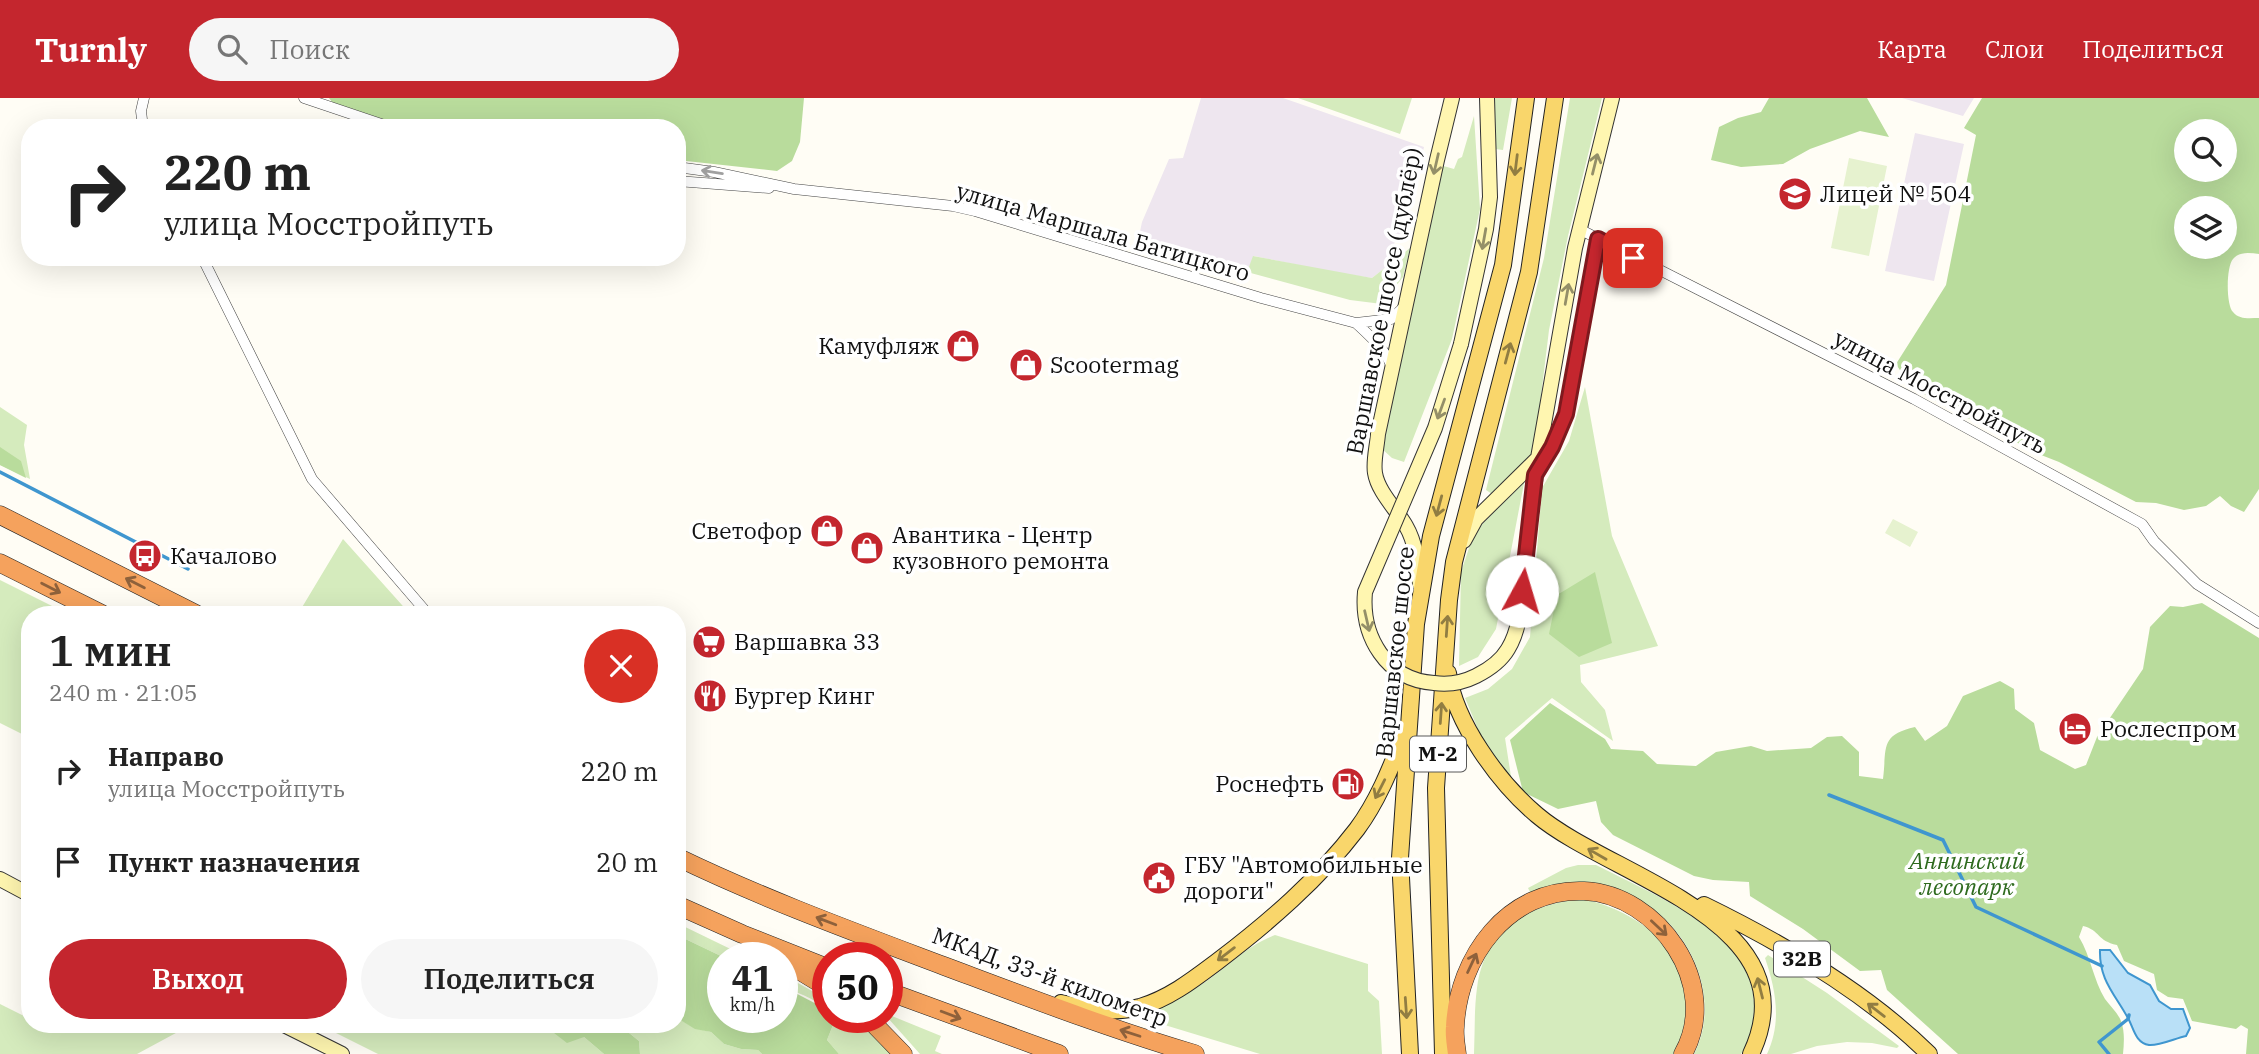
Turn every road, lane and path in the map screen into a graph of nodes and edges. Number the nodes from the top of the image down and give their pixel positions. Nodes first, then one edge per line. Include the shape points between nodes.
1 (144, 98) edge
2 (304, 98) edge
3 (1452, 98) edge
4 (1487, 98) edge
5 (1526, 98) edge
6 (1555, 98) edge
7 (1612, 98) edge
8 (142, 119) edge
9 (366, 119) edge
10 (686, 168) edge
11 (686, 182) edge
12 (794, 189) junction
13 (1579, 229) junction
14 (1598, 239) junction
15 (206, 266) edge
16 (1405, 307) junction
17 (1356, 323) junction
18 (1392, 367) junction
19 (1538, 458) junction
20 (1535, 475) junction
21 (0, 515) edge
22 (1454, 562) junction
23 (0, 563) edge
24 (1421, 589) junction
25 (86, 606) edge
26 (180, 606) edge
27 (421, 606) edge
28 (2259, 623) edge
29 (1445, 652) junction
30 (1408, 727) junction
31 (686, 861) edge
32 (0, 879) edge
33 (1660, 885) junction
34 (21, 890) edge
35 (686, 909) edge
36 (686, 909) edge
37 (1438, 933) junction
38 (749, 942) edge
39 (812, 962) edge
40 (1008, 990) junction
41 (903, 996) edge
42 (1454, 1028) junction
43 (300, 1033) edge
44 (883, 1033) edge
45 (342, 1054) edge
46 (903, 1054) edge
47 (1059, 1054) edge
48 (1195, 1054) edge
49 (1409, 1054) edge
50 (1443, 1054) edge
51 (1458, 1054) edge
52 (1683, 1054) edge
53 (1751, 1054) edge
54 (1929, 1054) edge

1 - 8 street
2 - 9 street
3 -> 16 main road, Варшавское шоссе (дублёр)
4 -> 20 main road, bridge via 1489,208 1461,344 1434,428 1365,592 1367,628 1388,664 1404,677 1426,683 1467,681 1489,670 1507,652 1516,634
5 -> 24 main road, Варшавское шоссе via 1503,265
22 -> 6 main road via 1529,272
13 -> 7 main road
12 -> 10 street, улица Маршала Батицкого
11 - 12 street, улица Маршала Батицкого
12 - 17 street, улица Маршала Батицкого via 975,211
13 - 14 street, улица Мосстройпуть
19 -> 13 main road
14 - 20 street via 1566,414
14 - 28 street, улица Мосстройпуть via 1914,399 2142,524 2197,584
15 - 27 street via 312,479
16 - 17 street, улица Маршала Батицкого via 1391,319
16 - 18 main road, Варшавское шоссе (дублёр)
17 - 18 street, улица Маршала Батицкого via 1375,340
18 - 24 main road, Варшавское шоссе (дублёр) via 1375,475 1408,529
19 - 20 main road
19 - 22 main road via 1476,519
26 -> 21 highway
29 -> 22 main road
23 -> 25 highway
24 - 30 main road, Варшавское шоссе / М-2
33 -> 29 main road via 1564,835 1513,793 1473,739 1449,681
37 -> 29 main road, М-2 via 1436,788
30 -> 40 main road via 1372,805 1316,878 1180,989 1149,1004 1120,1010 1081,1007
30 -> 49 main road, Варшавское шоссе / М-2 via 1400,858
40 -> 31 highway, МКАД, 33-й километр via 758,895
32 - 34 main road
53 -> 33 main road, 32B via 1763,1019 1763,999 1747,956 1703,912
54 -> 33 main road, 32B via 1801,958
35 - 38 highway
36 - 39 highway
37 - 42 main road
37 - 50 main road, М-2
48 -> 40 highway, МКАД, 33-й километр
41 -> 47 highway
42 - 51 highway
42 -> 52 highway via 1466,976 1490,933 1531,901 1585,891 1637,910 1676,945 1694,991 1695,1018
43 - 45 main road
44 - 46 highway

